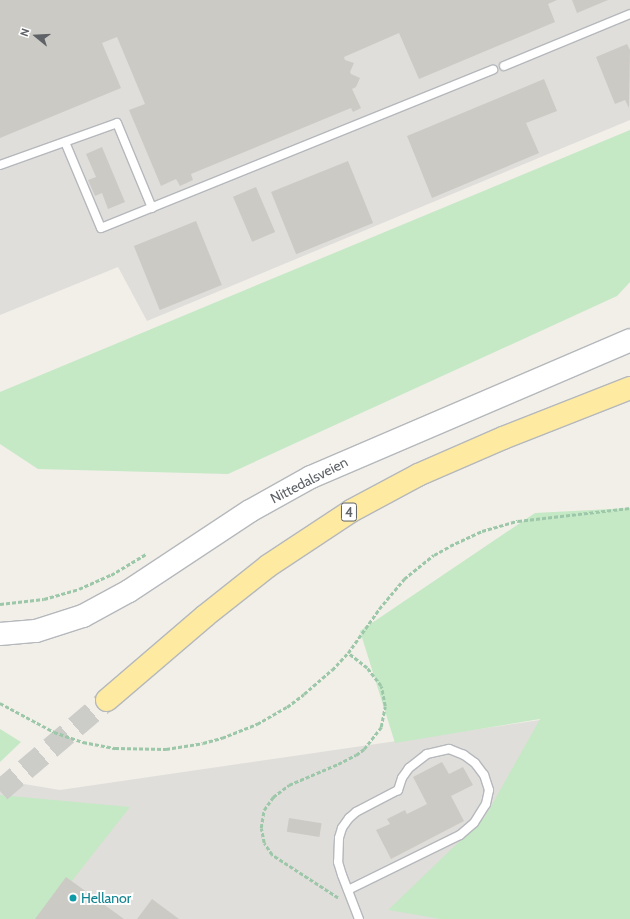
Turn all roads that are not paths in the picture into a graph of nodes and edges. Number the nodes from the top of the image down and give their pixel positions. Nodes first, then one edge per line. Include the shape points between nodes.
1 (630, 14) edge
2 (504, 66) dead end
3 (493, 70) dead end
4 (66, 142) junction
5 (0, 165) edge
6 (152, 208) junction
7 (630, 340) edge
8 (630, 388) edge
9 (0, 634) edge
10 (107, 700) tunnel mouth
11 (348, 890) junction
12 (359, 919) edge

1 - 2 lane
3 - 6 lane
4 - 5 lane
4 - 6 lane via 117,124
4 - 6 lane via 101,228
7 - 9 main road, Nittedalsveien via 310,477 250,510 129,592 83,616 36,631
8 - 10 highway, 4 via 418,475 351,511 268,566
11 - 11 lane via 340,868 337,849 342,828 349,818 398,790 409,768 428,754 449,749 475,763 484,775 489,790 486,804 474,823 460,835
11 - 12 lane

